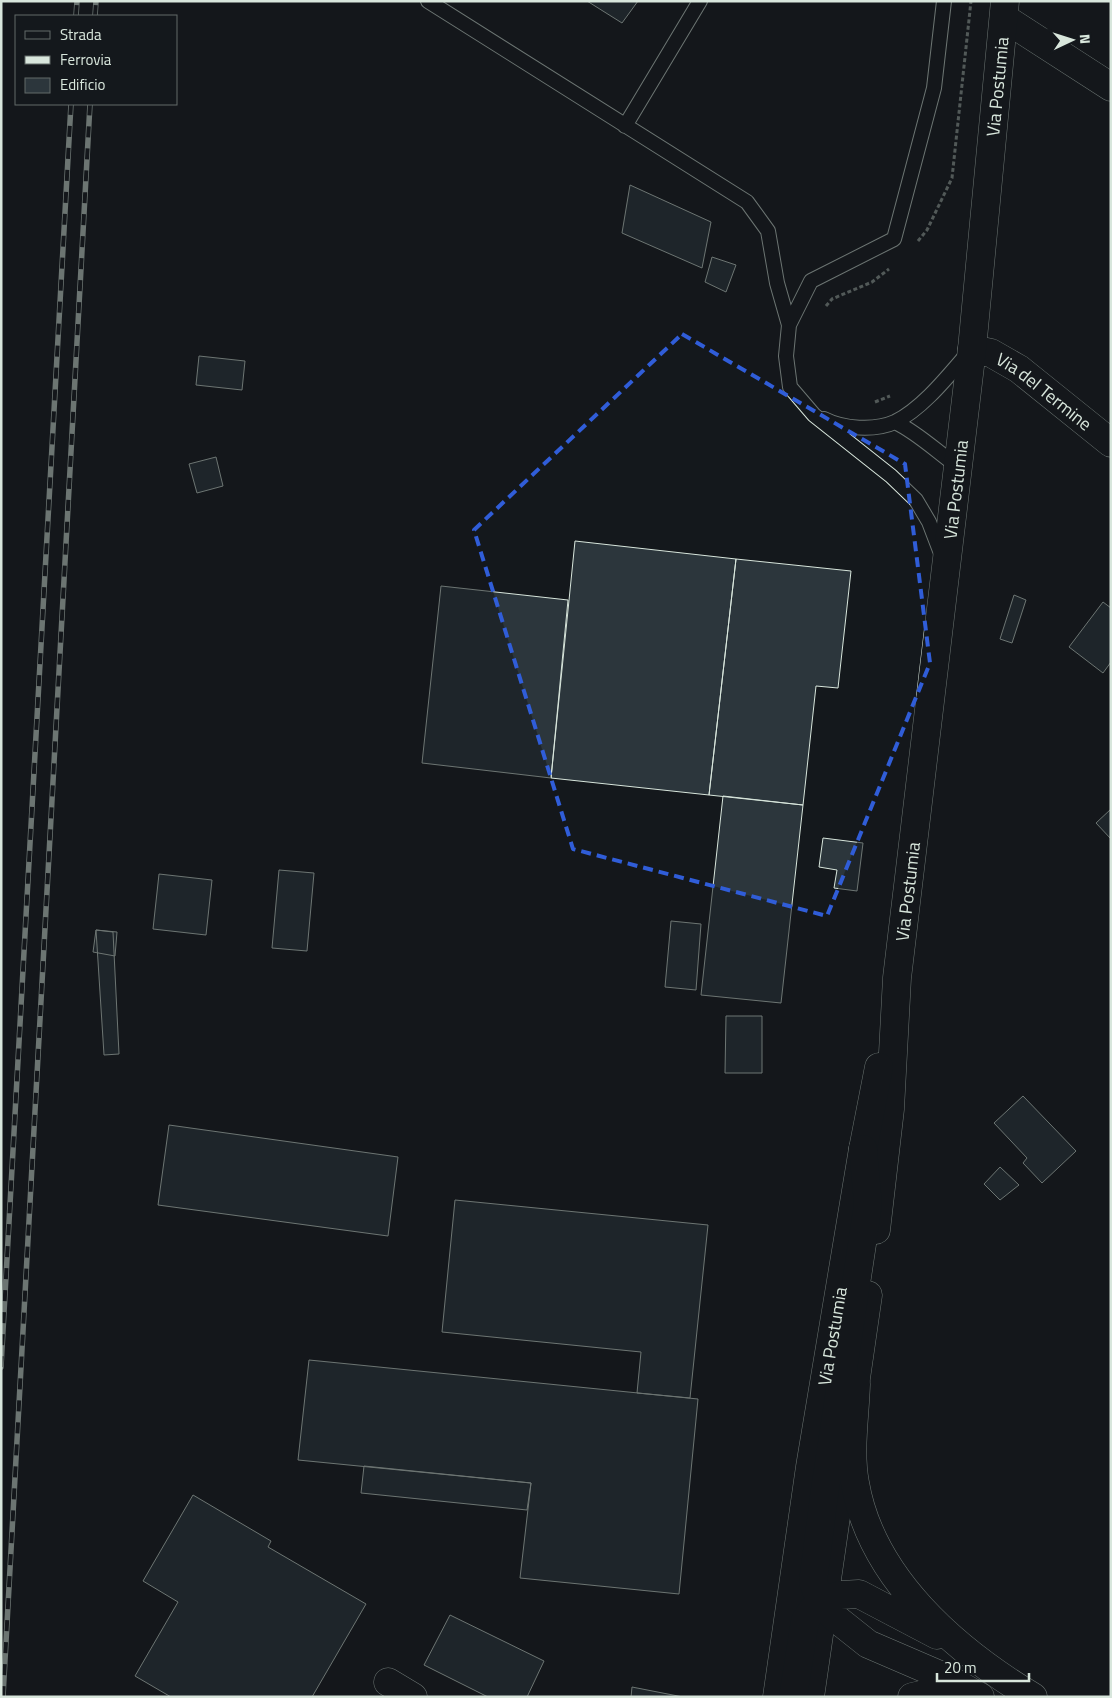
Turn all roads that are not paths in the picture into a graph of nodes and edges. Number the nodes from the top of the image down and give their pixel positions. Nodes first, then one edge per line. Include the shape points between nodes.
1 (428, 1) edge
2 (700, 1) edge
3 (944, 1) edge
4 (1004, 9) edge
5 (1111, 87) edge
6 (625, 126) junction
7 (789, 325) junction
8 (972, 349) junction
9 (814, 415) junction
10 (895, 422) junction
11 (1111, 443) edge
12 (957, 466) junction
13 (945, 564) junction
14 (897, 978) junction
15 (863, 1149) junction
16 (856, 1380) junction
17 (823, 1602) junction
18 (962, 1648) junction
19 (388, 1682) dead end
20 (975, 1694) edge
21 (413, 1697) edge
22 (777, 1697) edge
23 (793, 1697) edge
24 (810, 1697) edge
25 (912, 1697) edge
26 (1033, 1697) edge

1 - 6 lane
2 - 6 lane
3 - 7 lane via 934,88 894,239 811,281
4 - 5 main road
4 - 8 main road, Via Postumia
6 - 7 lane via 747,202 768,232 777,284
7 - 9 lane via 786,356 790,387
8 - 10 lane via 936,390
8 - 11 main road, Via del Termine via 991,353 1019,369
8 - 12 main road, Via Postumia
9 - 10 lane via 853,427
9 - 13 lane via 916,500 929,522
10 - 12 lane via 914,430
12 - 13 main road, Via Postumia
13 - 14 main road, Via Postumia
14 - 15 main road, Via Postumia
14 - 16 main road, Via Postumia via 884,1166
15 - 17 main road via 868,1204 814,1568 815,1588
15 - 22 main road, Via Postumia via 796,1553
16 - 17 main road, Via Postumia
16 - 18 main road via 853,1468 864,1515 885,1558 908,1592
17 - 18 main road via 847,1594 865,1595
17 - 20 main road via 834,1617 868,1644
17 - 23 main road via 805,1621
17 - 24 main road, Via Postumia
18 - 26 main road
19 - 21 main road
20 - 25 main road via 942,1690

